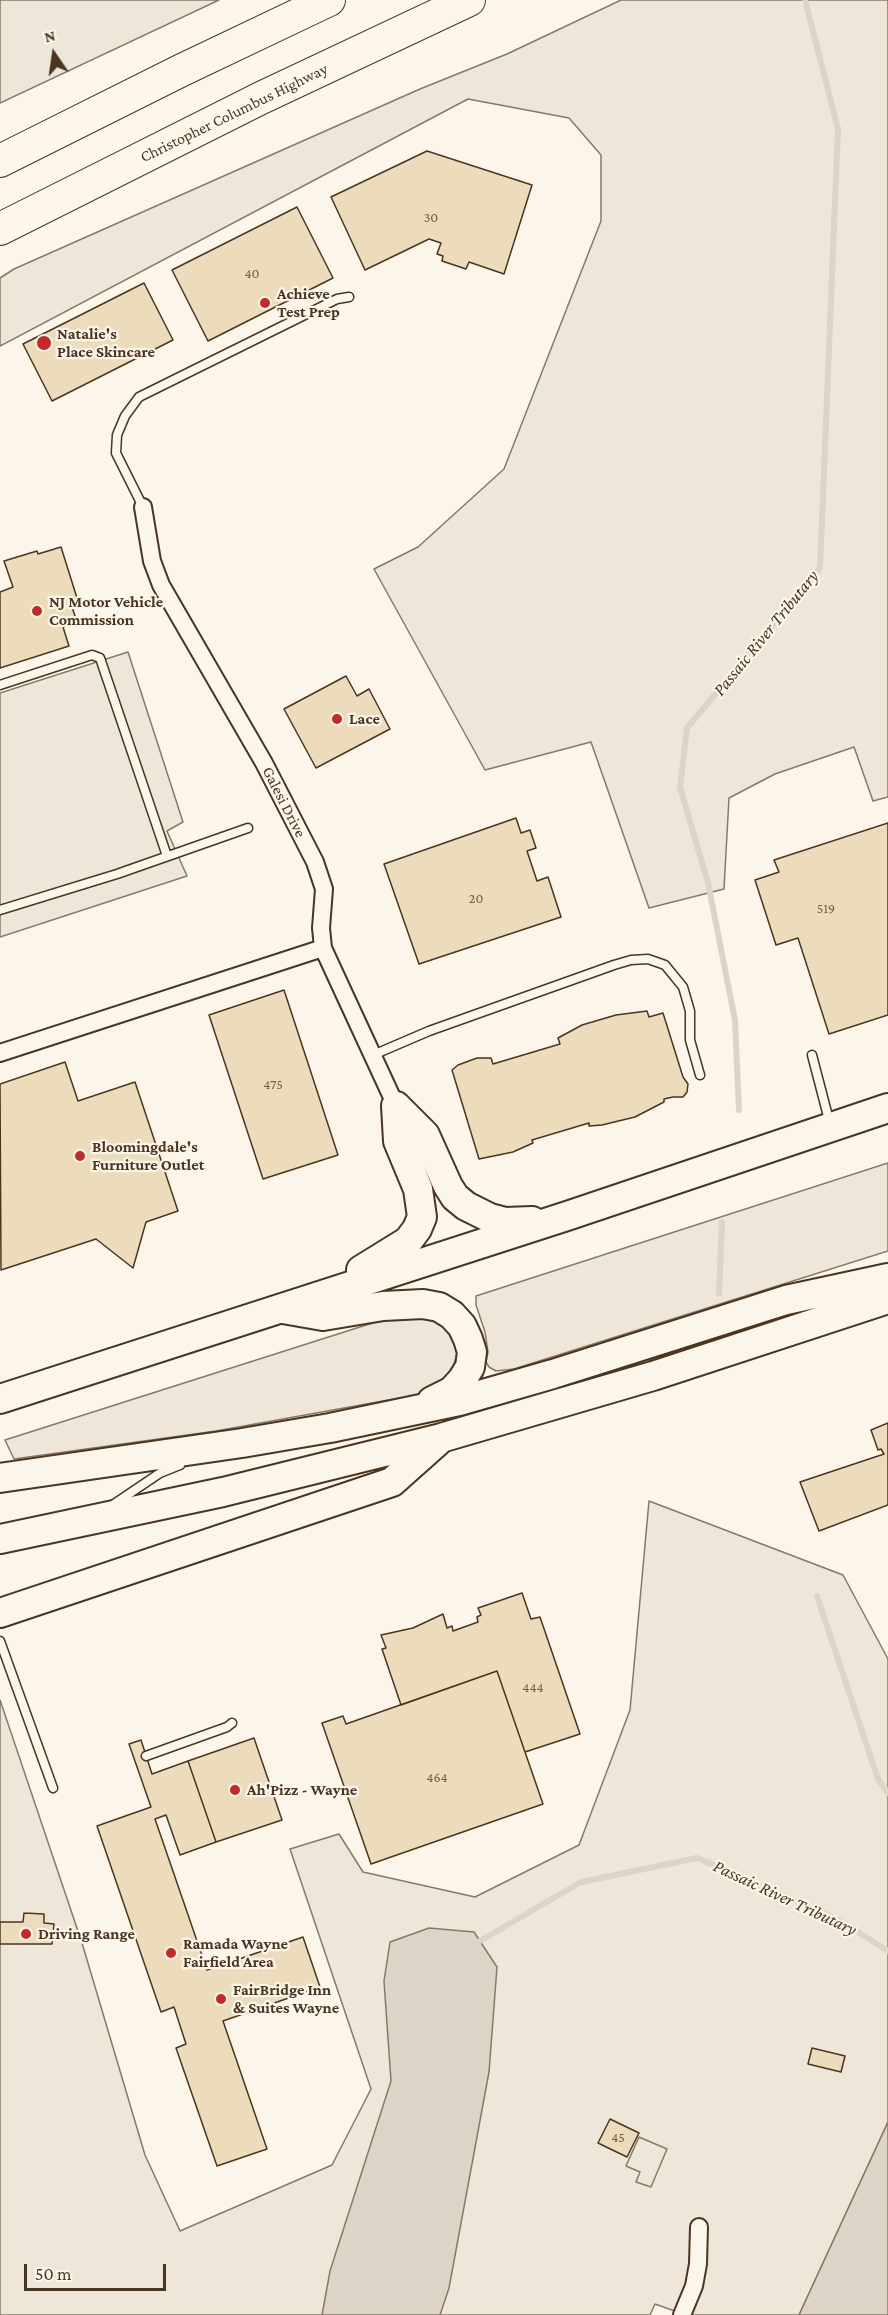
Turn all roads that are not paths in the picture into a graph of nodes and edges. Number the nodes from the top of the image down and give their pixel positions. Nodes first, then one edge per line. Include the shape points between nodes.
1 (329, 0) edge
2 (470, 0) edge
3 (0, 161) edge
4 (0, 229) edge
5 (349, 297) dead end
6 (143, 507) joint
7 (0, 685) edge
8 (248, 828) dead end
9 (167, 856) junction
10 (0, 910) edge
11 (323, 948) junction
12 (0, 1053) edge
13 (373, 1055) junction
14 (812, 1055) dead end
15 (700, 1075) dead end
16 (396, 1106) junction
17 (888, 1108) edge
18 (831, 1127) junction
19 (567, 1216) junction
20 (888, 1278) edge
21 (315, 1297) junction
22 (888, 1299) edge
23 (281, 1309) junction
24 (0, 1399) edge
25 (414, 1409) junction
26 (441, 1438) junction
27 (242, 1443) junction
28 (0, 1478) edge
29 (89, 1521) junction
30 (0, 1539) edge
31 (0, 1613) edge
32 (0, 1641) edge
33 (232, 1723) dead end
34 (146, 1756) dead end
35 (53, 1788) dead end
36 (699, 2227) dead end
37 (682, 2315) edge

1 - 3 highway
2 - 4 highway, Christopher Columbus Highway via 261,98
5 - 6 lane via 337,299 139,397 117,435 116,453
6 - 11 street, Galesi Drive via 152,561 161,585 264,763 315,862 324,889
7 - 9 lane via 92,655 100,658
8 - 9 lane
9 - 10 lane
11 - 12 street
11 - 13 street, Galesi Drive
13 - 15 lane via 614,965 648,959 665,965 683,987 690,1011 690,1041
13 - 16 street, Galesi Drive
14 - 18 lane
16 - 19 highway via 425,1135 448,1186 466,1206 505,1222
16 - 21 highway via 398,1141 421,1202 422,1217 417,1229 408,1241
17 - 18 highway
18 - 19 highway
19 - 21 highway
20 - 25 highway via 786,1300 505,1389
21 - 23 highway
22 - 26 highway via 653,1376
23 - 24 highway
23 - 25 highway via 322,1316 423,1304 452,1315 468,1339 472,1352 470,1367 452,1391
25 - 27 highway
26 - 29 highway
26 - 31 highway via 392,1482
27 - 28 highway
27 - 29 lane via 160,1473
29 - 30 highway
32 - 35 lane
33 - 34 lane
36 - 37 street via 694,2286

